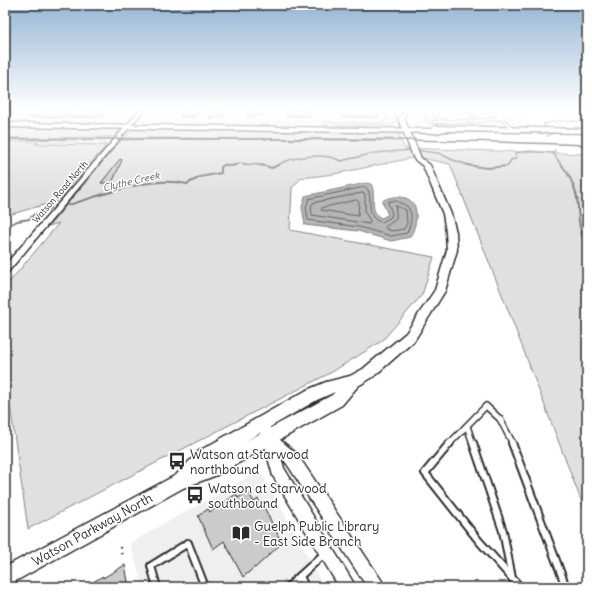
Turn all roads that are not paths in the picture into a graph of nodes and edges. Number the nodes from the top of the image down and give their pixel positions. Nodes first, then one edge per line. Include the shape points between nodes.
1 (119, 138) edge
2 (411, 138) edge
3 (415, 138) edge
4 (422, 158) junction
5 (5, 270) edge
6 (353, 382) junction
7 (262, 423) junction
8 (467, 426) junction
9 (269, 438) junction
10 (178, 482) junction
11 (326, 551) junction
12 (300, 576) junction
13 (5, 577) edge
14 (513, 579) junction
15 (157, 587) edge
16 (205, 587) edge
17 (288, 587) edge
18 (305, 587) edge
19 (348, 587) edge
20 (376, 587) edge
21 (520, 587) edge
22 (566, 587) edge

1 - 5 street, Watson Road North
2 - 4 main road, Watson Parkway North via 412,145
3 - 4 main road, Watson Parkway North via 420,145
4 - 6 main road, Watson Parkway North via 447,214 452,232 452,250 440,292 410,337 368,373
6 - 7 main road, Watson Parkway North via 326,388
6 - 9 main road, Watson Parkway North via 337,400
7 - 9 street
7 - 10 main road, Watson Parkway North via 205,456
8 - 14 lane via 503,531
8 - 14 lane via 425,473
8 - 22 lane via 486,406 500,418 512,439
9 - 10 main road, Watson Parkway North via 211,469
9 - 11 street via 278,471
9 - 20 street via 292,459
10 - 13 main road, Watson Parkway North
11 - 12 lane
11 - 19 street
12 - 17 lane
12 - 18 lane
14 - 21 lane
15 - 16 lane via 151,566 188,544

